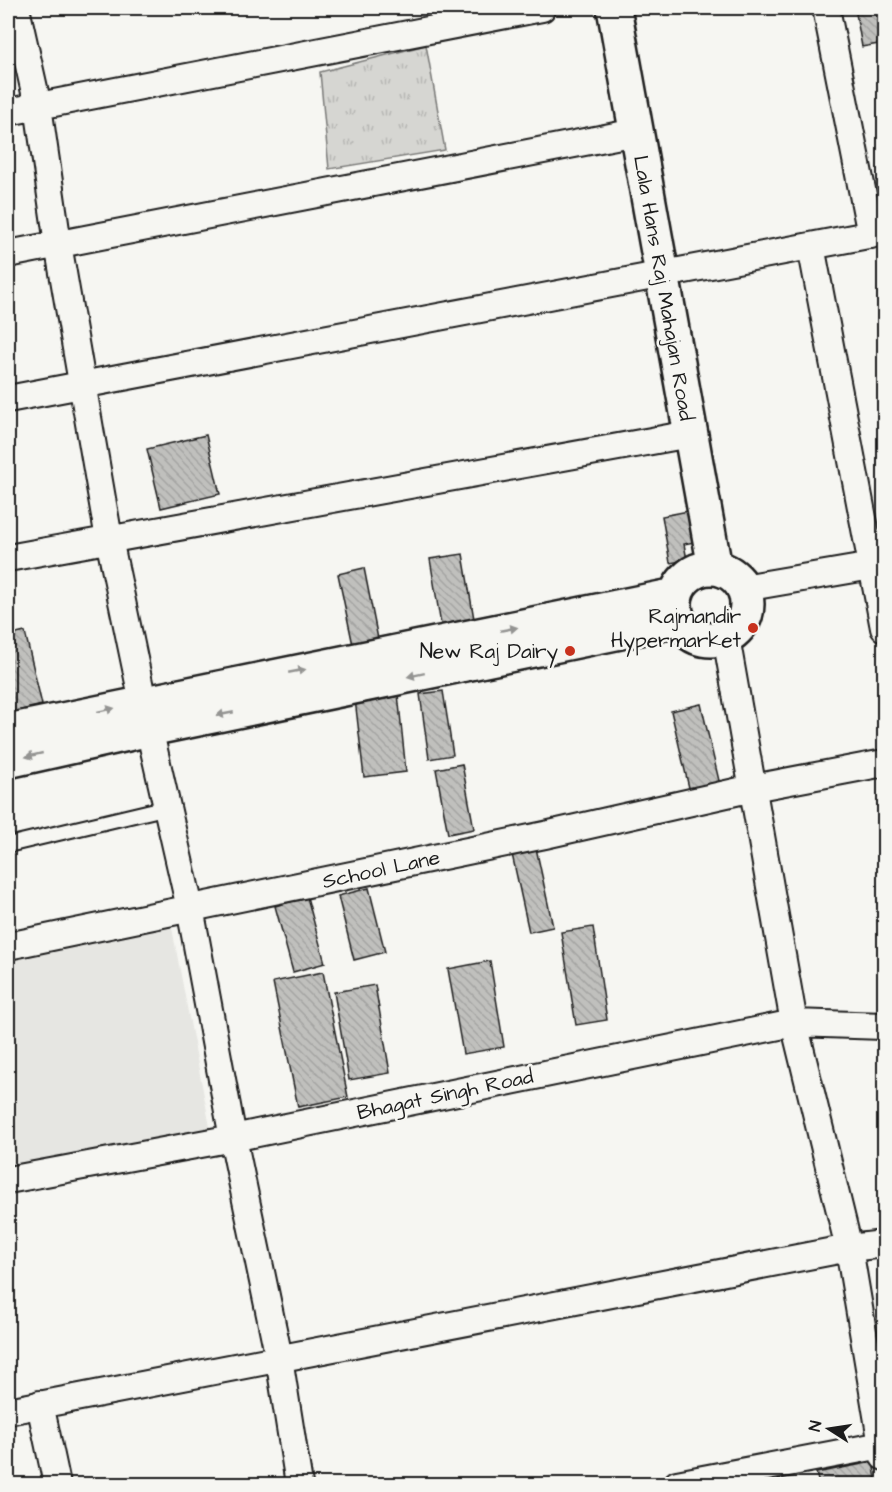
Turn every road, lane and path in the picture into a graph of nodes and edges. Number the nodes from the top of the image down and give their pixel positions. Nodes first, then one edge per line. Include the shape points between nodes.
1 (16, 8) edge
2 (542, 8) edge
3 (614, 8) edge
4 (826, 8) edge
5 (38, 106) junction
6 (8, 112) edge
7 (636, 132) junction
8 (878, 234) edge
9 (58, 244) junction
10 (811, 246) junction
11 (8, 254) edge
12 (662, 275) junction
13 (81, 385) junction
14 (8, 399) edge
15 (690, 434) junction
16 (109, 539) junction
17 (8, 558) edge
18 (878, 566) edge
19 (715, 568) junction
20 (743, 588) junction
21 (677, 608) junction
22 (885, 628) edge
23 (726, 637) junction
24 (147, 715) junction
25 (8, 731) edge
26 (8, 761) edge
27 (885, 763) edge
28 (753, 788) junction
29 (168, 807) junction
30 (8, 845) edge
31 (190, 908) junction
32 (8, 946) edge
33 (794, 1023) junction
34 (885, 1026) edge
35 (233, 1138) junction
36 (8, 1180) edge
37 (885, 1244) edge
38 (849, 1248) junction
39 (279, 1358) junction
40 (40, 1404) junction
41 (8, 1411) edge
42 (883, 1451) edge
43 (57, 1485) edge
44 (299, 1485) edge
45 (677, 1485) edge

1 - 5 street
2 - 5 street
3 - 7 street, Lala Hans Raj Mahajan Road
4 - 8 street
5 - 6 street
5 - 9 street
7 - 9 street
7 - 12 street, Lala Hans Raj Mahajan Road
8 - 10 street
9 - 11 street
9 - 13 street
10 - 12 street
10 - 18 street
12 - 13 street
12 - 15 street, Lala Hans Raj Mahajan Road
13 - 14 street
13 - 16 street
15 - 16 street
15 - 19 street, Lala Hans Raj Mahajan Road
16 - 17 street
16 - 24 street
18 - 20 street
18 - 22 street
19 - 20 street via 736,578
19 - 21 street via 703,568 683,581
20 - 23 street via 746,610 742,621
21 - 23 street via 685,629 694,636 716,640
21 - 24 street
23 - 28 street
25 -> 24 street
24 -> 26 street
24 - 29 street
27 - 28 street, School Lane
28 - 31 street, School Lane
28 - 33 street
29 - 30 lane
29 - 31 street
31 - 32 street, School Lane
31 - 35 street
33 - 34 street, Bhagat Singh Road
33 - 35 street, Bhagat Singh Road
33 - 38 street
35 - 36 street, Bhagat Singh Road
35 - 39 street
37 - 38 street
38 - 39 street
38 - 42 street
39 - 40 street
39 - 44 street
40 - 41 street
40 - 43 street
42 - 45 street

